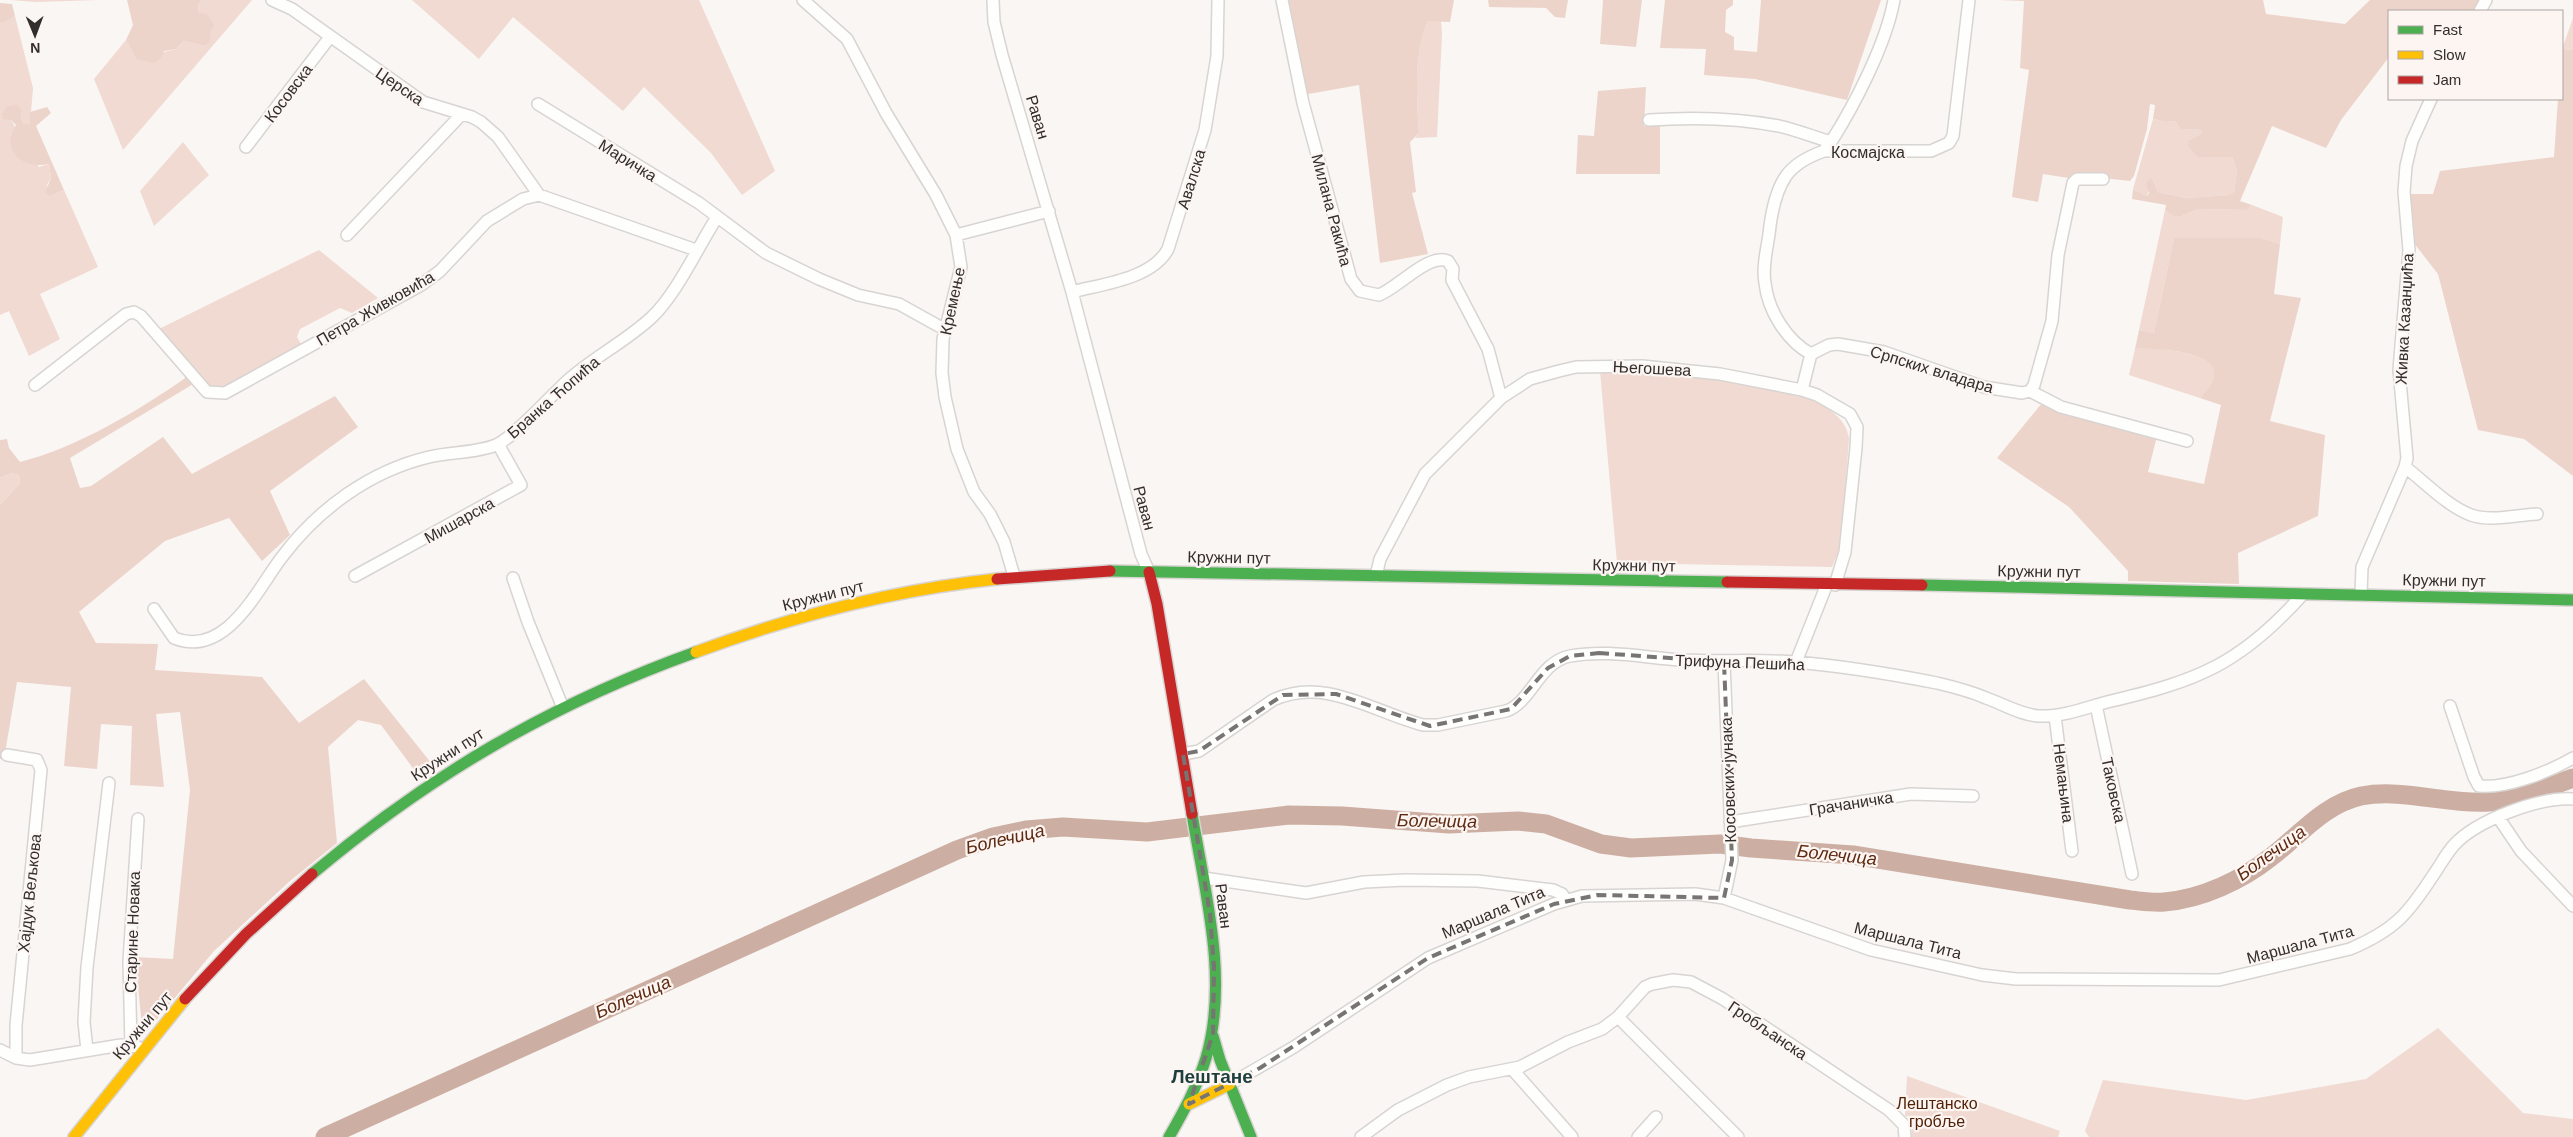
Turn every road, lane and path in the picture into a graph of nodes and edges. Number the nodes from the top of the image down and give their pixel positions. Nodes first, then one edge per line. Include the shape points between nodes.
1 (272, 0) edge
2 (803, 0) edge
3 (992, 0) edge
4 (1218, 0) edge
5 (1282, 0) edge
6 (1894, 0) edge
7 (1969, 0) edge
8 (330, 38) junction
9 (2431, 100) edge
10 (538, 104) dead end
11 (462, 115) junction
12 (1649, 120) dead end
13 (1827, 147) junction
14 (246, 148) dead end
15 (2103, 178) dead end
16 (539, 196) junction
17 (1050, 211) junction
18 (717, 217) junction
19 (347, 235) dead end
20 (956, 235) junction
21 (696, 250) junction
22 (1072, 292) junction
23 (944, 329) junction
24 (1812, 354) junction
25 (35, 385) dead end
26 (1802, 390) junction
27 (2030, 391) junction
28 (1501, 398) junction
29 (2187, 441) dead end
30 (498, 444) junction
31 (2405, 467) junction
32 (2537, 514) dead end
33 (1149, 572) junction
34 (355, 576) dead end
35 (1014, 576) junction
36 (1376, 576) junction
37 (512, 578) dead end
38 (1831, 585) junction
39 (2303, 594) junction
40 (2361, 595) junction
41 (2573, 600) edge
42 (154, 609) dead end
43 (1724, 662) junction
44 (1796, 662) junction
45 (2096, 705) junction
46 (2450, 706) dead end
47 (563, 708) junction
48 (2055, 716) junction
49 (1183, 754) junction
50 (7, 755) dead end
51 (2573, 758) edge
52 (109, 783) dead end
53 (1973, 796) dead end
54 (2573, 799) edge
55 (2498, 817) junction
56 (138, 819) dead end
57 (1730, 822) junction
58 (2072, 850) dead end
59 (2132, 874) dead end
60 (1204, 878) junction
61 (1724, 898) junction
62 (1566, 900) junction
63 (2573, 906) edge
64 (1618, 1017) junction
65 (1213, 1034) junction
66 (136, 1047) junction
67 (0, 1050) edge
68 (87, 1050) junction
69 (16, 1058) junction
70 (1513, 1070) junction
71 (1230, 1084) junction
72 (1189, 1104) junction
73 (1656, 1117) dead end
74 (74, 1137) edge
75 (1169, 1137) edge
76 (1251, 1137) edge
77 (1361, 1137) edge
78 (1572, 1137) edge
79 (1638, 1137) edge
80 (1738, 1137) edge
81 (1905, 1137) edge

1 - 8 street, Церска via 292,9
2 - 20 street, Кремење via 848,40
3 - 17 street, Раван via 1002,55
4 - 22 street, Авалска via 1217,56 1205,130 1168,249 1159,262 1144,271
5 - 28 street, Милана Ракића via 1303,103 1351,279 1360,291 1379,295 1438,258 1448,261 1453,270 1452,280 1488,349
6 - 13 street via 1888,25 1866,76 1846,118
7 - 13 street, Космајска via 1953,136 1949,143 1931,151
8 - 11 street, Церска via 423,102
8 - 14 street, Косовска
9 - 31 street, Живка Казанџића via 2412,141 2404,192 2409,250 2399,370
10 - 18 street, Маричка
11 - 16 street, Церска via 472,116 498,137
11 - 19 street
12 - 13 street via 1730,120 1780,126
13 - 24 street, Космајска via 1795,166 1781,184 1771,216 1764,269 1767,293 1782,327
15 - 27 street via 2077,179 2073,183 2054,285 2052,321
16 - 21 street
16 - 25 street, Петра Живковића via 523,199 487,221 440,271 421,284 225,393 207,392 134,312 126,314
17 - 20 street
17 - 22 street, Раван
18 - 21 street
18 - 23 street via 766,253 819,280 858,295 899,304
20 - 23 street, Кремење via 961,267
21 - 30 street, Бранка Ћопића via 668,298 650,319 571,377
22 - 33 street, Раван via 1141,554
23 - 35 street, Кремење via 942,373 954,439 974,492 1004,542
24 - 26 street
24 - 27 street, Српских владара via 1838,344 1884,352 1984,387 2022,394
26 - 28 street, Његошева via 1680,368 1598,366 1576,367 1530,379
26 - 38 street, Његошева via 1850,414 1857,427 1846,544
27 - 29 street, Српских владара via 2061,407
28 - 36 street, Његошева via 1425,474 1380,559
30 - 34 street, Мишарска via 521,485
30 - 42 street, Бранка Ћопића via 411,463 368,482 339,500 300,533 239,618 210,637 190,641 174,638
31 - 32 street via 2454,506 2471,515 2488,518
31 - 40 street, Живка Казанџића via 2362,567
33 - 35 main road, Кружни пут via 1092,571
33 - 36 main road, Кружни пут
33 - 49 main road, Раван
35 - 47 main road, Кружни пут via 890,596 767,626 656,666
36 - 38 main road, Кружни пут
37 - 47 street
38 - 39 main road, Кружни пут
38 - 44 street, Његошева
39 - 40 main road, Кружни пут
39 - 45 street, Трифуна Пешића via 2271,627 2228,662 2167,688
40 - 41 main road, Кружни пут
43 - 44 street, Трифуна Пешића
43 - 49 street, Трифуна Пешића via 1599,653 1570,656 1548,668 1511,709 1438,725 1423,726 1336,694 1305,692 1283,696 1199,752
43 - 57 street, Косовских јунака
44 - 48 street, Трифуна Пешића via 1937,683 2032,716
45 - 48 street, Трифуна Пешића
45 - 59 street, Таковска
46 - 51 street via 2479,786 2493,788
47 - 66 main road, Кружни пут via 470,758 357,837 220,961
48 - 58 street, Немањина
49 - 60 main road, Раван
50 - 69 street, Хајдук Вељкова via 37,760 41,770 16,1025
52 - 68 street via 87,967 84,1022
53 - 57 street, Грачаничка via 1911,794
54 - 55 street, Маршала Тита via 2548,801
55 - 61 street, Маршала Тита via 2454,845 2404,915 2382,933 2350,949 2220,980 2016,979 1982,975 1871,950
55 - 63 street via 2520,851
56 - 66 street, Старине Новака via 129,962
57 - 61 street, Косовских јунака via 1732,860
60 - 62 street via 1306,892 1364,882 1478,881 1553,890
60 - 65 main road, Раван via 1214,967
61 - 62 street, Маршала Тита via 1695,894 1598,895
62 - 71 street, Маршала Тита via 1428,958 1294,1047
64 - 70 street, Гробљанска via 1602,1029
64 - 80 street
64 - 81 street, Гробљанска via 1638,993 1652,984 1673,980 1691,982 1723,999 1889,1110 1904,1125
65 - 71 main road, Раван via 1215,1048
65 - 72 main road, Раван via 1200,1080
66 - 68 street
66 - 74 main road, Кружни пут
67 - 69 street
68 - 69 street via 40,1059
70 - 77 street, Гробљанска via 1469,1077 1447,1085 1398,1110
70 - 78 street
71 - 72 main road
71 - 76 main road, Раван
72 - 75 main road
73 - 79 street

